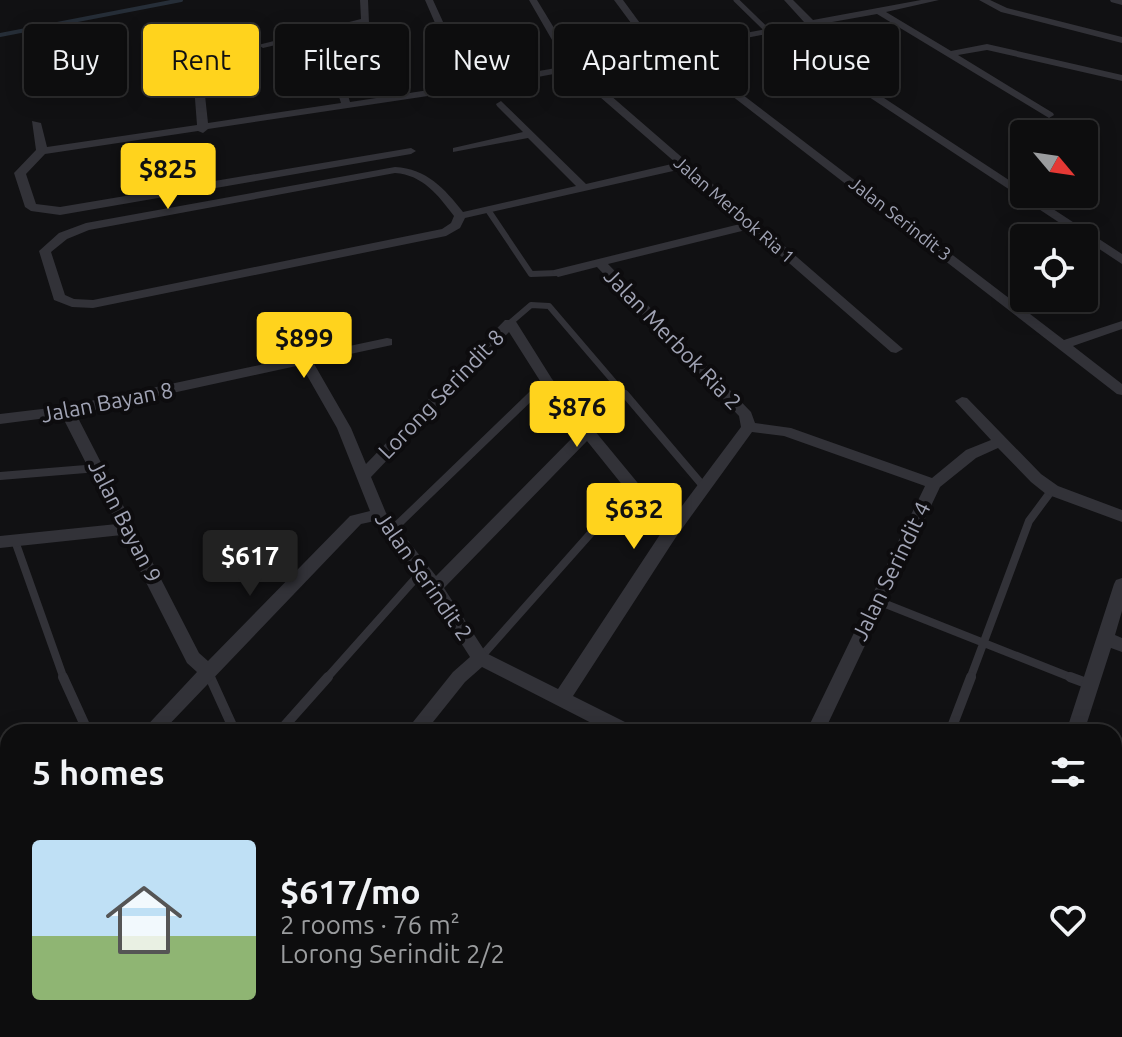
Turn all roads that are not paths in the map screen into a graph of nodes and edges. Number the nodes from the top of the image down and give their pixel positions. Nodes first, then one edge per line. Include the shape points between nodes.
1 (364, 0) edge
2 (429, 0) edge
3 (533, 0) edge
4 (618, 0) edge
5 (736, 0) edge
6 (788, 0) edge
7 (935, 0) edge
8 (983, 0) edge
9 (1114, 0) edge
10 (906, 2) edge
11 (1122, 2) edge
12 (879, 11) junction
13 (811, 23) junction
14 (440, 24) edge
15 (636, 24) edge
16 (764, 24) edge
17 (806, 24) edge
18 (554, 35) edge
19 (1122, 40) edge
20 (263, 45) dead end
21 (949, 54) junction
22 (1122, 78) edge
23 (425, 93) edge
24 (200, 96) edge
25 (343, 96) edge
26 (605, 96) edge
27 (738, 96) edge
28 (871, 96) edge
29 (346, 104) junction
30 (501, 104) dead end
31 (1049, 115) dead end
32 (36, 123) dead end
33 (203, 130) junction
34 (531, 134) junction
35 (457, 150) dead end
36 (42, 151) junction
37 (411, 151) dead end
38 (683, 165) junction
39 (584, 188) junction
40 (488, 210) junction
41 (460, 216) junction
42 (750, 225) junction
43 (1122, 260) edge
44 (600, 263) junction
45 (558, 273) joint
46 (1122, 325) edge
47 (514, 330) junction
48 (387, 342) dead end
49 (1063, 345) junction
50 (896, 349) dead end
51 (305, 360) junction
52 (547, 381) junction
53 (1122, 391) edge
54 (962, 401) dead end
55 (67, 411) junction
56 (0, 419) edge
57 (747, 421) junction
58 (588, 431) junction
59 (1001, 441) junction
60 (99, 468) junction
61 (0, 476) edge
62 (362, 477) junction
63 (934, 484) junction
64 (704, 487) junction
65 (631, 488) junction
66 (1052, 490) junction
67 (379, 515) junction
68 (1122, 516) edge
69 (128, 529) junction
70 (393, 529) junction
71 (670, 533) junction
72 (8, 541) edge
73 (423, 570) junction
74 (1122, 584) edge
75 (435, 587) junction
76 (876, 600) junction
77 (982, 642) junction
78 (1113, 642) edge
79 (480, 658) junction
80 (208, 671) junction
81 (1089, 684) junction
82 (562, 698) junction
83 (84, 724) edge
84 (158, 724) edge
85 (231, 724) edge
86 (286, 724) edge
87 (421, 724) edge
88 (611, 724) edge
89 (819, 724) edge
90 (953, 724) edge
91 (1077, 724) edge

1 - 20 street via 366,21
2 - 14 street
3 - 18 street, Jalan Merbok Ria 1
4 - 15 street
5 - 16 lane
6 - 13 street
7 - 10 street
8 - 19 street
9 - 11 street
10 - 12 street
12 - 13 street
12 - 21 street
13 - 17 street
21 - 22 street via 987,47
21 - 31 street
23 - 29 street
24 - 33 street
25 - 29 street
26 - 38 street, Jalan Merbok Ria 1
27 - 49 street, Jalan Serindit 3
28 - 43 street
29 - 33 street
30 - 34 street
32 - 36 street
33 - 36 street
34 - 35 street
34 - 39 street
36 - 37 street via 20,173 31,207 60,211
38 - 39 street
38 - 42 street, Jalan Merbok Ria 1
39 - 40 street
40 - 41 street
40 - 45 lane via 531,274
41 - 41 street via 446,232 93,304 59,297 45,251 86,227 395,170 412,169 425,176
42 - 44 street
42 - 50 street, Jalan Merbok Ria 1
44 - 45 street
44 - 57 street, Jalan Merbok Ria 2
46 - 49 street
47 - 52 street
47 - 62 street, Lorong Serindit 8
47 - 64 lane via 531,305 549,306
48 - 51 street, Jalan Bayan 8
49 - 53 street, Jalan Serindit 3
51 - 55 street, Jalan Bayan 8
51 - 62 street via 344,428
52 - 58 street
52 - 70 lane
54 - 59 street
55 - 56 street, Jalan Bayan 8
55 - 60 street, Jalan Bayan 9
57 - 63 street
57 - 64 street
58 - 65 street
58 - 75 street
59 - 63 street, Jalan Serindit 4 via 971,454
59 - 66 street
60 - 61 lane
60 - 69 street, Jalan Bayan 9
62 - 67 street, Jalan Serindit 2
63 - 76 street, Jalan Serindit 4
64 - 71 street
65 - 71 street
65 - 79 lane
66 - 68 street
66 - 77 lane via 1029,521
67 - 70 street, Jalan Serindit 2
67 - 80 street via 356,520
69 - 72 street
69 - 80 street, Jalan Bayan 9 via 193,658
70 - 73 street, Jalan Serindit 2
71 - 82 street
72 - 83 lane
73 - 75 street, Jalan Serindit 2
73 - 86 lane
74 - 78 street
75 - 79 street, Jalan Serindit 2
76 - 77 lane
76 - 89 street, Jalan Serindit 4
77 - 81 lane
77 - 90 lane
78 - 81 street
79 - 82 street, Jalan Serindit 2
79 - 87 street
80 - 84 street
80 - 85 lane
81 - 91 street
82 - 88 street, Jalan Serindit 2

